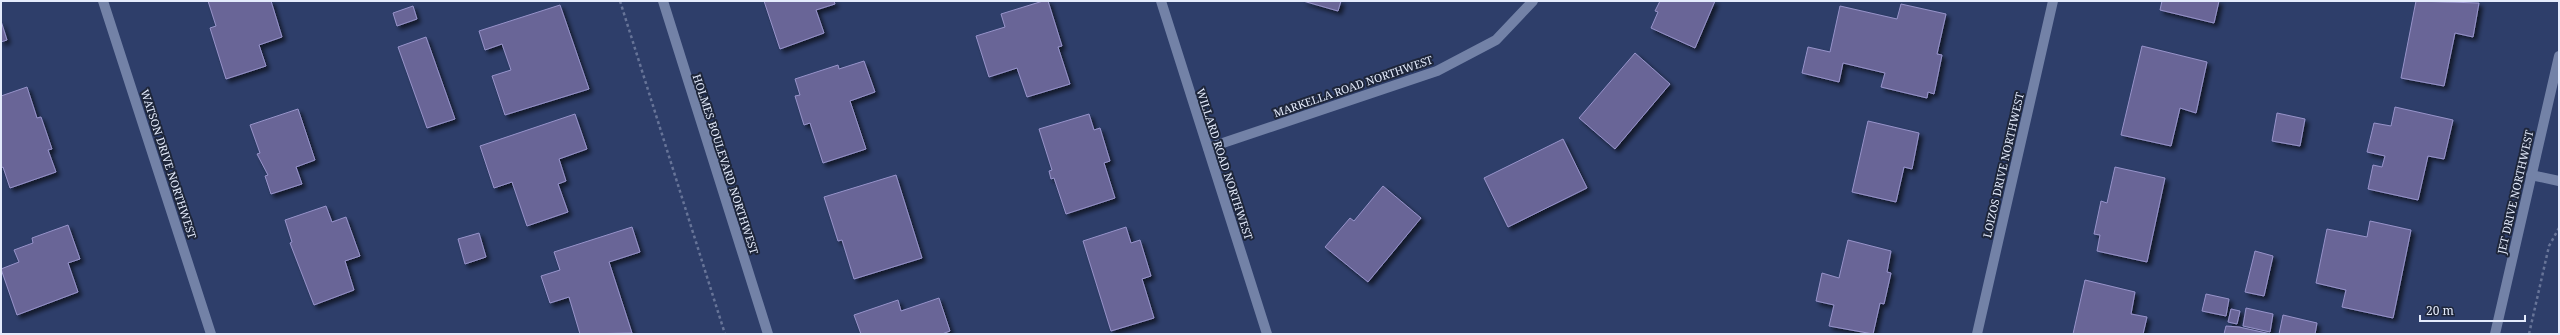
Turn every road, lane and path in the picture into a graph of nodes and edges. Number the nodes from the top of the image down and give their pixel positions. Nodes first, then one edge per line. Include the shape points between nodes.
1 (103, 1) edge
2 (620, 1) edge
3 (662, 1) edge
4 (1161, 1) edge
5 (1533, 1) edge
6 (2053, 1) edge
7 (2559, 56) edge
8 (1208, 148) junction
9 (2531, 175) junction
10 (2559, 182) edge
11 (2559, 228) edge
12 (212, 334) edge
13 (725, 334) edge
14 (768, 334) edge
15 (1267, 334) edge
16 (1977, 334) edge
17 (2495, 334) edge
18 (2529, 334) edge

1 - 12 street, WATSON DRIVE NORTHWEST
2 - 13 path
3 - 14 street, HOLMES BOULEVARD NORTHWEST
4 - 8 street, WILLARD ROAD NORTHWEST
5 - 8 street, MARKELLA ROAD NORTHWEST via 1496,40 1437,71
6 - 16 street, LOIZOS DRIVE NORTHWEST
7 - 9 street, JET DRIVE NORTHWEST
8 - 15 street, WILLARD ROAD NORTHWEST
9 - 10 street
9 - 17 street, JET DRIVE NORTHWEST
11 - 18 path via 2549,246

